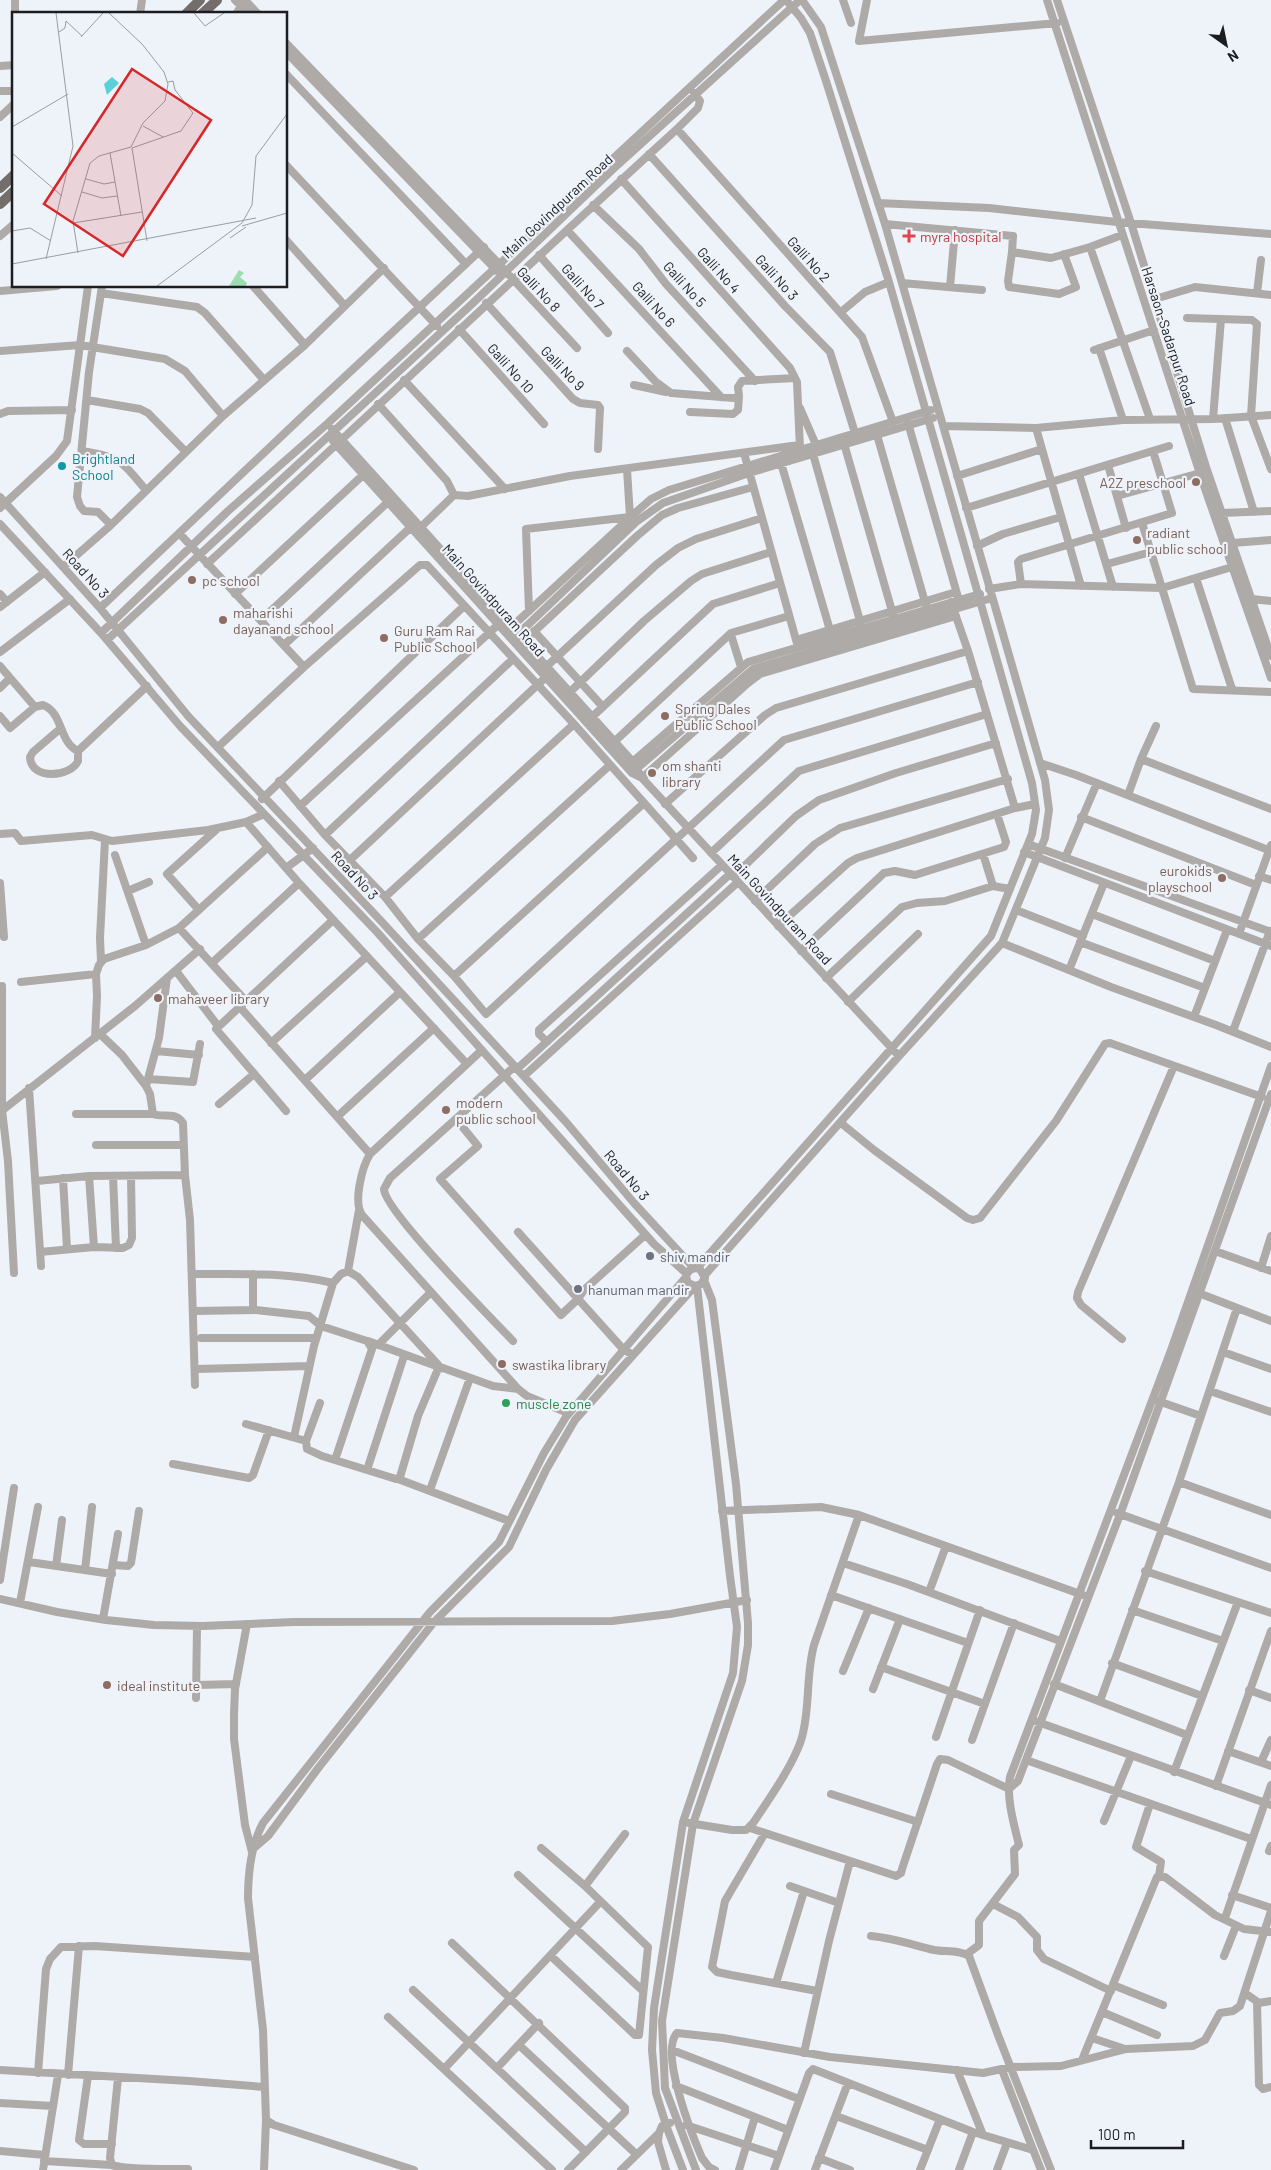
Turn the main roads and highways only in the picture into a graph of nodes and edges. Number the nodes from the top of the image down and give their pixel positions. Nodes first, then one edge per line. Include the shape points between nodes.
1 (200, 0) edge
2 (217, 0) edge
3 (188, 12) edge
4 (204, 12) edge
5 (12, 177) edge
6 (0, 188) edge
7 (12, 193) edge
8 (0, 204) edge

1 - 3 main road
2 - 4 main road
5 - 6 main road
7 - 8 main road

